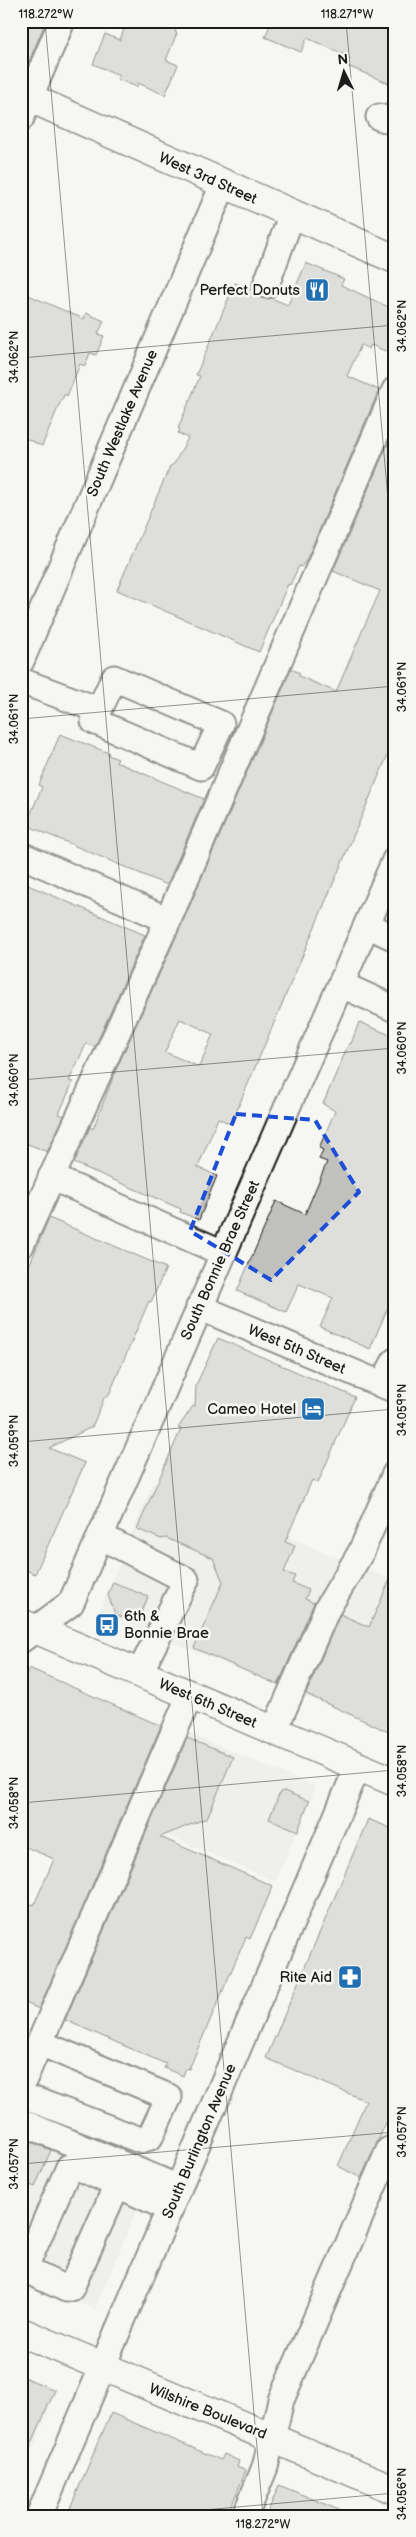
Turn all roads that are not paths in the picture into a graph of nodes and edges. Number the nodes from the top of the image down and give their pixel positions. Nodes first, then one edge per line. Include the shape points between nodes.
1 (62, 21) edge
2 (24, 103) edge
3 (223, 185) junction
4 (292, 214) junction
5 (395, 259) edge
6 (266, 285) dead end
7 (395, 390) edge
8 (21, 662) edge
9 (21, 681) edge
10 (100, 710) junction
11 (21, 855) edge
12 (395, 860) edge
13 (168, 920) junction
14 (367, 925) junction
15 (395, 938) edge
16 (342, 985) junction
17 (392, 1000) edge
18 (51, 1177) junction
19 (30, 1198) edge
20 (21, 1246) edge
21 (223, 1253) junction
22 (199, 1307) junction
23 (395, 1361) edge
24 (388, 1388) edge
25 (395, 1474) edge
26 (100, 1536) junction
27 (26, 1631) edge
28 (139, 1674) junction
29 (190, 1695) junction
30 (274, 1731) junction
31 (358, 1766) junction
32 (395, 1782) edge
33 (40, 2043) junction
34 (21, 2086) edge
35 (21, 2095) edge
36 (21, 2122) edge
37 (395, 2152) edge
38 (117, 2185) junction
39 (174, 2198) junction
40 (21, 2332) edge
41 (101, 2366) junction
42 (274, 2438) junction
43 (395, 2490) edge
44 (40, 2515) edge
45 (244, 2516) edge

1 - 2 street
2 - 3 main road, West 3rd Street
3 - 4 main road, West 3rd Street
3 - 8 street, South Westlake Avenue
4 - 5 main road, West 3rd Street
4 - 6 street
7 - 13 street
9 - 10 street
10 - 10 street via 94,721 201,767 221,724 114,678
11 - 13 street
12 - 14 street, South Bonnie Brae Street
13 - 18 street
14 - 15 street
14 - 16 street, South Bonnie Brae Street
16 - 17 street
16 - 21 street, South Bonnie Brae Street
18 - 19 street
18 - 21 street
19 - 20 street
21 - 22 street, South Bonnie Brae Street
22 - 24 street, West 5th Street
22 - 26 street, South Bonnie Brae Street
23 - 24 street
25 - 30 street via 361,1552 327,1609
26 - 27 street, South Bonnie Brae Street via 71,1603
26 - 28 street via 186,1580
27 - 28 main road, West 6th Street
28 - 29 main road, West 6th Street
29 - 30 main road, West 6th Street
29 - 33 street
30 - 31 main road, West 6th Street
31 - 32 main road, West 6th Street
31 - 39 street, South Burlington Avenue
33 - 34 street
33 - 35 street via 169,2097 150,2137 140,2140
36 - 39 street
37 - 42 street via 389,2150 281,2400
38 - 38 street via 75,2166 69,2167 26,2266 28,2271 66,2289 72,2288
38 - 39 street
39 - 41 street, South Burlington Avenue
40 - 41 main road, Wilshire Boulevard
41 - 42 main road, Wilshire Boulevard
41 - 44 street, South Burlington Avenue
42 - 43 main road, Wilshire Boulevard
42 - 45 street via 266,2467

